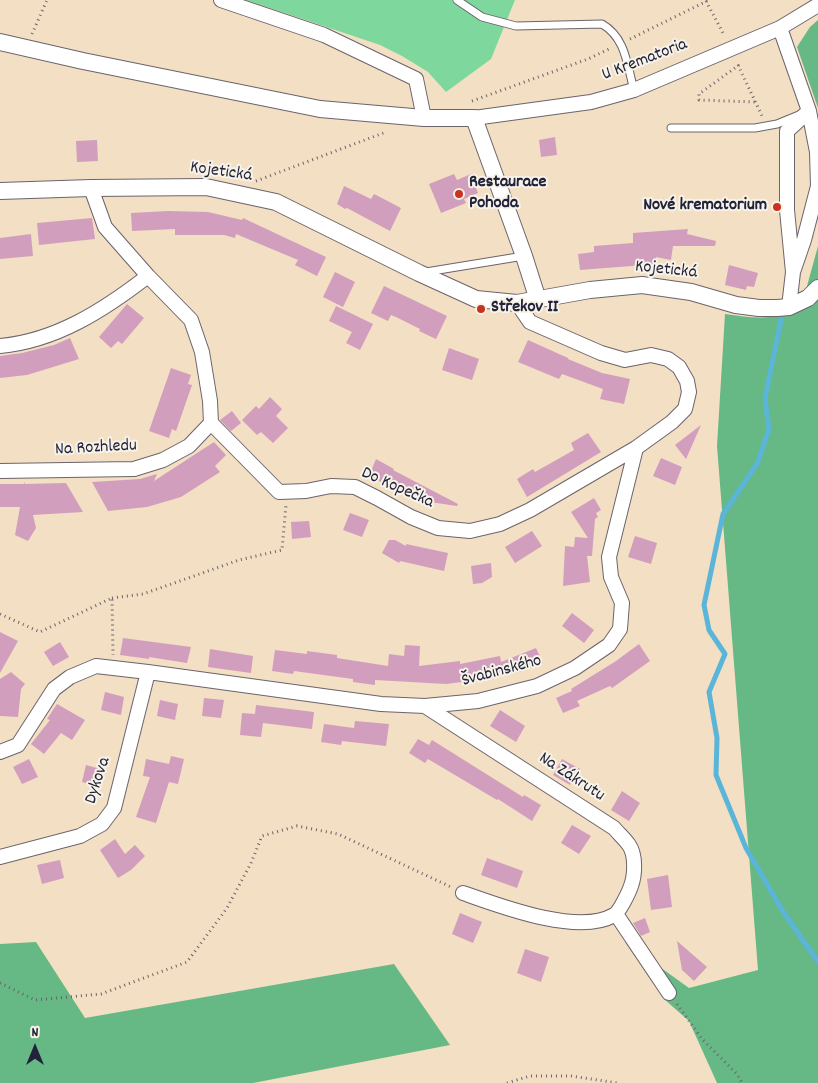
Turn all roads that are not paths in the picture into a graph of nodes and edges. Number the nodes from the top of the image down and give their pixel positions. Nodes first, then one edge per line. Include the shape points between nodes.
1 (221, 0) edge
2 (457, 0) edge
3 (815, 9) edge
4 (780, 28) junction
5 (0, 42) edge
6 (634, 90) junction
7 (808, 111) junction
8 (424, 118) junction
9 (474, 118) junction
10 (671, 128) dead end
11 (91, 188) junction
12 (0, 191) edge
13 (524, 256) junction
14 (793, 272) junction
15 (419, 273) junction
16 (148, 276) junction
17 (818, 288) edge
18 (538, 300) junction
19 (517, 303) junction
20 (789, 307) junction
21 (0, 346) edge
22 (211, 424) junction
23 (636, 448) junction
24 (0, 471) edge
25 (148, 672) junction
26 (425, 706) junction
27 (0, 752) edge
28 (0, 857) edge
29 (462, 893) road end
30 (616, 914) junction
31 (669, 993) road end

1 - 8 street via 324,35 416,79
2 - 6 lane via 482,17 516,26 602,24 612,30 621,43
3 - 4 street, U Krematoria
4 - 6 street, U Krematoria
4 - 7 street
5 - 8 street, U Krematoria via 320,109
6 - 9 street, U Krematoria via 591,102
7 - 10 lane via 777,124 755,128
7 - 14 street via 816,152 818,186
7 - 14 street via 787,131 787,210
8 - 9 street, U Krematoria
9 - 13 street
11 - 12 street, Kojetická
11 - 15 street, Kojetická via 206,187 276,202
11 - 16 street via 105,227
13 - 15 lane
13 - 18 street
14 - 20 street
15 - 19 street, Kojetická via 476,299
16 - 21 street via 80,322 20,344
16 - 22 street via 191,320 202,352
17 - 20 street, Kojetická via 808,298
18 - 19 street, Kojetická
18 - 20 street, Kojetická via 642,285 691,292 736,305
19 - 23 street via 530,322 601,353 625,360 651,354 668,359 679,367 689,392 685,409
22 - 23 street, Do Kopečka via 279,492 331,486 354,487 438,528 470,531 500,524 530,510
22 - 24 street, Na Rozhledu via 189,446 163,460 134,468
23 - 26 street, Švabinského via 609,557 610,577 622,603 620,629 609,645 575,668 537,686 478,701
25 - 26 street, Švabinského via 381,704
25 - 27 street, Švabinského via 96,666 70,677 54,689 18,745
25 - 28 street, Dykova via 114,808 102,824 80,836
26 - 30 street, Na Zákrutu via 614,828 631,847 634,866 631,886
29 - 30 street via 513,911 564,921 600,921
30 - 31 street

